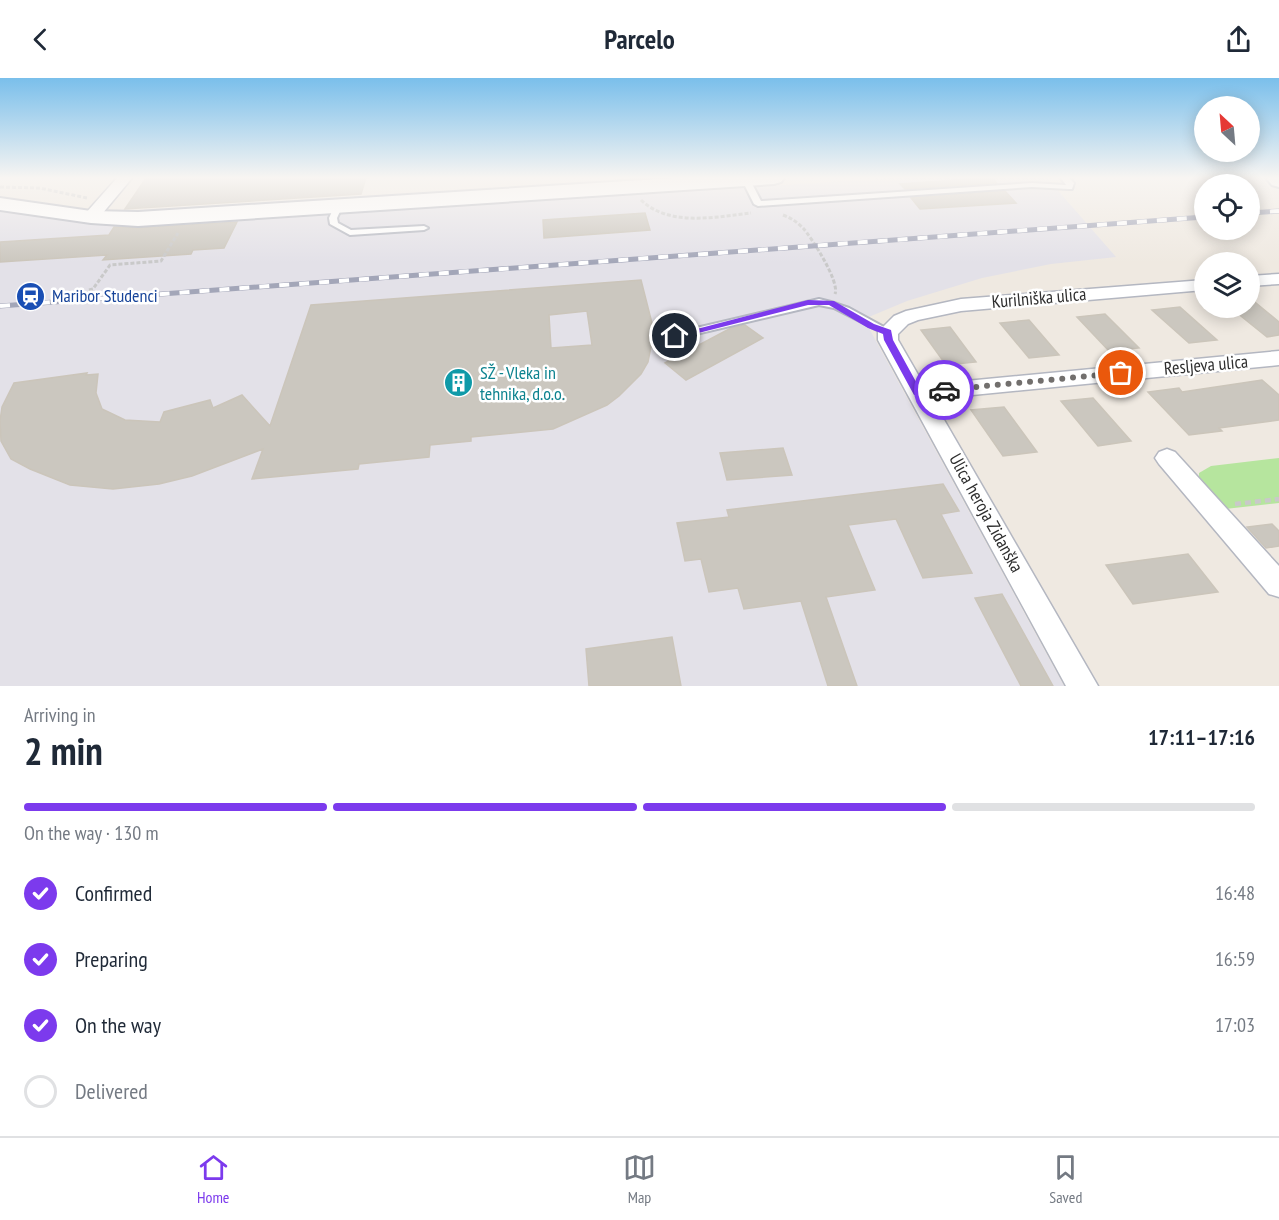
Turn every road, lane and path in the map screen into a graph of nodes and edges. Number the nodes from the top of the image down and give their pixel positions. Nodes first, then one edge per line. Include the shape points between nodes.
1 (53, 206) edge
2 (86, 206) edge
3 (348, 206) edge
4 (647, 206) edge
5 (338, 207) junction
6 (90, 208) junction
7 (754, 213) dead end
8 (800, 223) dead end
9 (181, 227) dead end
10 (424, 228) dead end
11 (1279, 279) edge
12 (1260, 280) edge
13 (1194, 286) edge
14 (89, 290) dead end
15 (831, 303) junction
16 (675, 336) dead end
17 (888, 336) junction
18 (1279, 358) edge
19 (917, 393) junction
20 (1167, 458) dead end
21 (1279, 499) edge
22 (1210, 506) junction
23 (1279, 585) edge
24 (1083, 686) edge

1 - 6 street
2 - 6 path
3 - 5 street
4 - 7 path via 669,216
5 - 6 street via 138,219
5 - 10 lane via 334,224 350,234
8 - 15 path via 837,287
9 - 14 path via 161,261 110,265 100,283
11 - 12 street
13 - 17 street, Kurilniška ulica via 961,305 913,315 901,321
15 - 16 lane via 808,303
15 - 17 lane
17 - 19 street, Ulica heroja Zidanška
18 - 19 street, Resljeva ulica
19 - 24 street, Ulica heroja Zidanška
20 - 22 street
21 - 22 path
22 - 23 street

